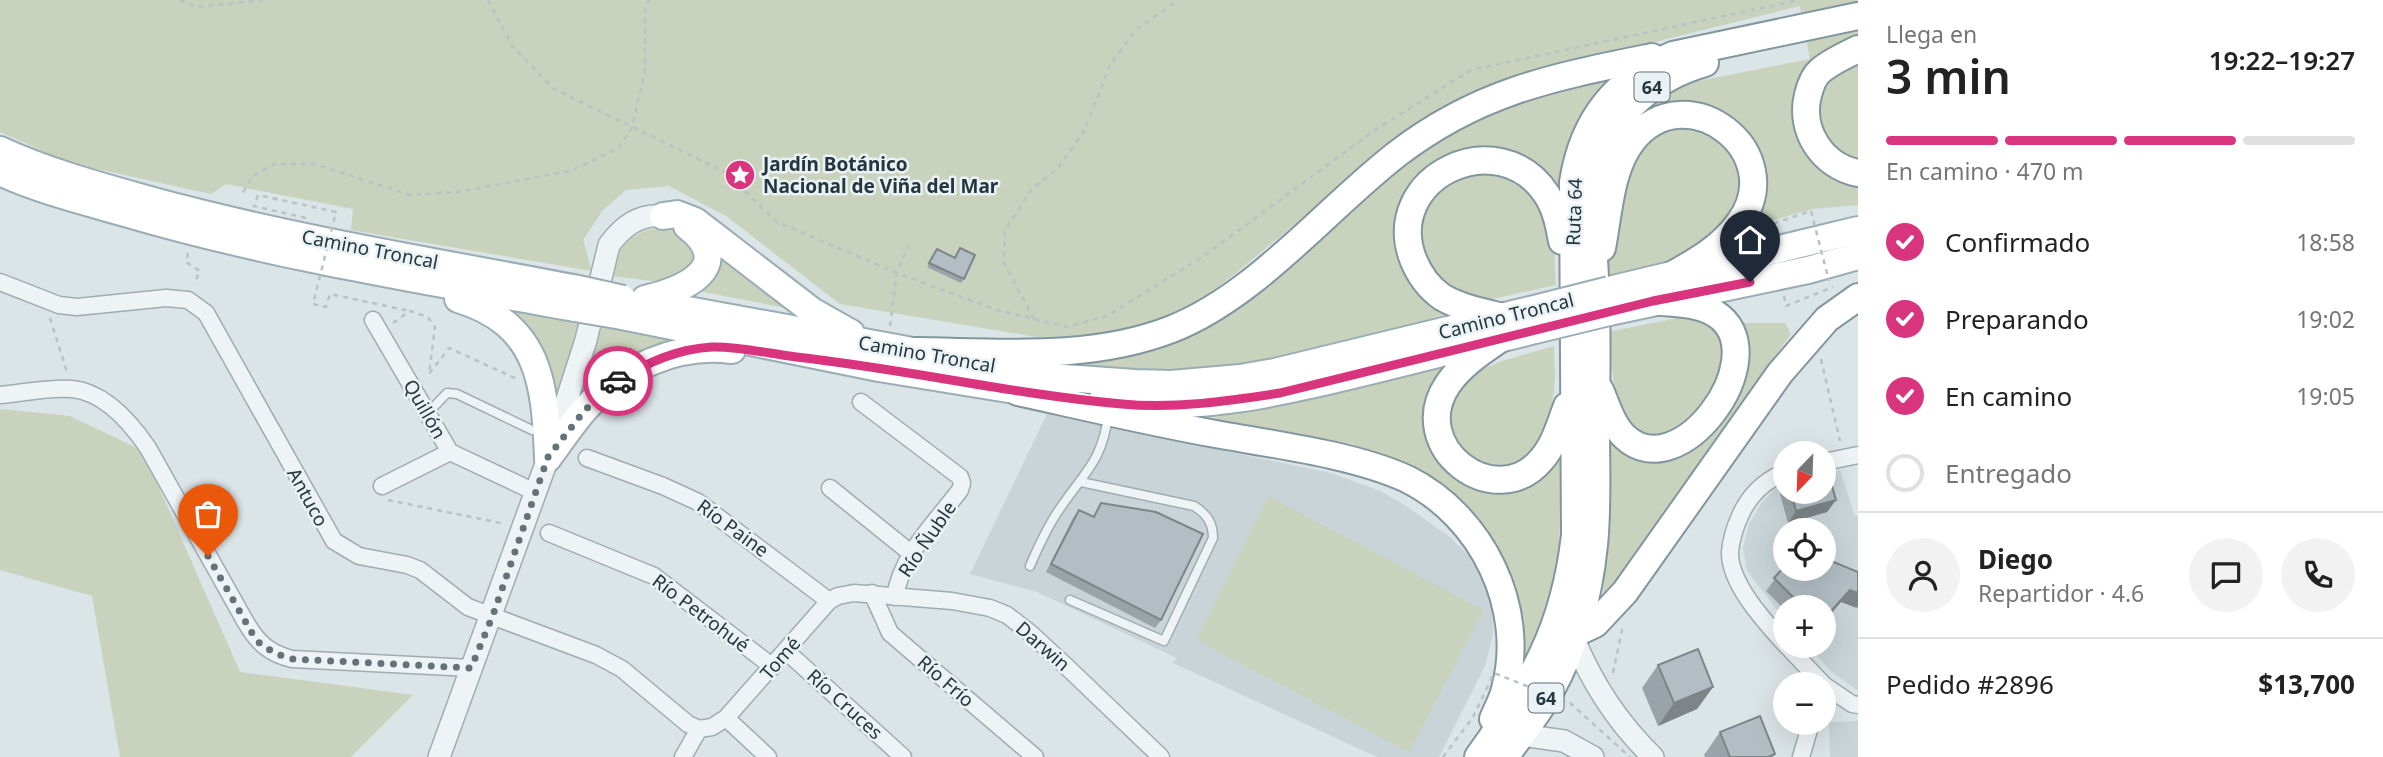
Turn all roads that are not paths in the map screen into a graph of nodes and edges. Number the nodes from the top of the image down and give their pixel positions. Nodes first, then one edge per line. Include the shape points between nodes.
1 (1858, 16) edge
2 (1858, 34) edge
3 (1692, 49) junction
4 (1858, 49) edge
5 (0, 150) edge
6 (0, 172) edge
7 (1858, 173) edge
8 (663, 216) junction
9 (1858, 230) edge
10 (1858, 257) edge
11 (349, 267) junction
12 (1672, 275) junction
13 (0, 282) edge
14 (1597, 293) junction
15 (1858, 297) edge
16 (577, 298) junction
17 (1653, 301) junction
18 (625, 305) junction
19 (1858, 308) edge
20 (1821, 325) junction
21 (377, 326) road end
22 (1501, 328) junction
23 (872, 351) junction
24 (915, 351) junction
25 (1584, 386) junction
26 (1018, 392) junction
27 (0, 395) edge
28 (862, 402) dead end
29 (1109, 412) junction
30 (427, 414) junction
31 (532, 429) dead end
32 (450, 452) junction
33 (548, 457) junction
34 (587, 458) dead end
35 (1773, 478) edge
36 (1082, 482) junction
37 (830, 488) dead end
38 (535, 492) junction
39 (384, 493) road end
40 (550, 533) dead end
41 (912, 554) junction
42 (1030, 566) dead end
43 (872, 593) junction
44 (895, 597) junction
45 (1070, 600) dead end
46 (829, 601) junction
47 (493, 615) junction
48 (1773, 631) edge
49 (1575, 636) junction
50 (786, 651) junction
51 (1798, 658) edge
52 (773, 667) junction
53 (471, 668) junction
54 (1811, 672) edge
55 (1836, 694) edge
56 (1858, 705) edge
57 (726, 718) junction
58 (699, 729) junction
59 (1521, 735) junction
60 (1807, 735) edge
61 (439, 757) edge
62 (683, 757) edge
63 (768, 757) edge
64 (903, 757) edge
65 (1035, 757) edge
66 (1161, 757) edge
67 (1477, 757) edge
68 (1505, 757) edge
69 (1593, 757) edge
70 (1653, 757) edge
71 (1801, 757) edge

1 - 3 main road, Ruta 64 / 64
2 - 14 main road, Ruta 64 / 64 via 1704,63 1669,76 1639,98 1614,127 1594,176 1591,212
3 - 14 main road, Ruta 64 / 64 via 1656,62 1624,83 1589,127 1573,182
3 - 24 main road via 1529,84 1448,121 1396,155 1242,290 1174,328 1102,349
4 - 7 main road via 1820,71 1809,91 1806,113 1811,136 1824,155
5 - 16 main road, Camino Troncal via 90,183 196,212
6 - 11 main road, Camino Troncal via 192,232
8 - 18 main road via 683,223 701,239 707,256 704,266 691,284 681,289
8 - 23 main road via 677,214 695,221
8 - 33 street via 648,215 631,223 609,245 586,340
9 - 12 main road, Camino Troncal
10 - 17 main road, Camino Troncal
11 - 16 main road, Camino Troncal
11 - 33 main road via 476,305 511,327 527,346 542,391
12 - 14 main road, Camino Troncal
12 - 14 main road via 1706,256 1732,231 1746,212 1753,189 1750,165 1740,143 1722,126 1698,117 1661,120 1631,143 1614,183
13 - 47 street, Antuco via 59,306 188,300 206,313 334,541 359,556 420,570 459,602
14 - 17 main road, Camino Troncal
14 - 22 main road, Camino Troncal, bridge
14 - 22 main road via 1554,209 1531,176 1507,163 1481,160 1455,166 1432,180 1416,201 1409,227 1411,253 1422,277 1441,296
14 - 25 main road, Ruta 64 / 64
15 - 20 main road
16 - 18 main road, Camino Troncal, bridge
17 - 25 main road via 1703,308 1731,329 1737,358 1728,385 1700,425 1678,444 1648,449 1619,431
18 - 23 main road, Camino Troncal
19 - 20 street
20 - 49 main road via 1780,373 1625,592 1595,624
21 - 30 street, Quillón
22 - 24 main road, Camino Troncal via 1240,378 1171,384 1064,378
22 - 25 main road via 1454,376 1437,409 1442,445 1457,464 1489,479 1524,474 1543,459
22 - 26 main road, Camino Troncal via 1280,393 1225,402 1124,404
23 - 24 main road, Camino Troncal
23 - 26 main road, Camino Troncal
23 - 33 main road via 712,347 666,355 613,384 585,410
25 - 49 main road, 64 via 1594,543
25 - 67 main road, 64 via 1575,535 1567,588 1539,665
26 - 29 main road
27 - 53 street via 72,389 99,399 134,427 256,640 268,650 292,659
28 - 41 street, Río Ñuble via 962,483
29 - 36 lane via 1103,441
29 - 67 main road via 1371,466 1409,480 1457,516 1492,566 1509,628 1505,691
30 - 31 lane via 447,393 457,394
30 - 32 street, Quillón
32 - 38 street, Quillón
32 - 39 street
33 - 38 street
34 - 46 street, Río Paine via 698,502
35 - 48 street via 1746,501 1730,554 1737,580
36 - 42 lane via 1054,518
36 - 45 lane via 1194,506 1207,516 1213,538 1164,640
37 - 41 street
38 - 47 street
40 - 52 street, Río Petrohué via 654,576
41 - 44 street, Río Ñuble
43 - 44 street
43 - 46 street
43 - 65 street, Río Frío via 890,633
44 - 66 street, Darwin via 990,607 1007,615
46 - 50 street, Tomé
47 - 53 street
47 - 58 street, Antuco via 613,664
49 - 59 main road, 64 via 1551,691
49 - 70 street via 1583,663 1611,707
50 - 52 street, Tomé
50 - 64 street, Río Cruces
51 - 54 street
52 - 57 street, Tomé
53 - 61 street
55 - 56 street
57 - 58 street, Tomé
57 - 63 street
58 - 62 street
59 - 68 main road, 64
59 - 69 street via 1564,741
60 - 71 street

